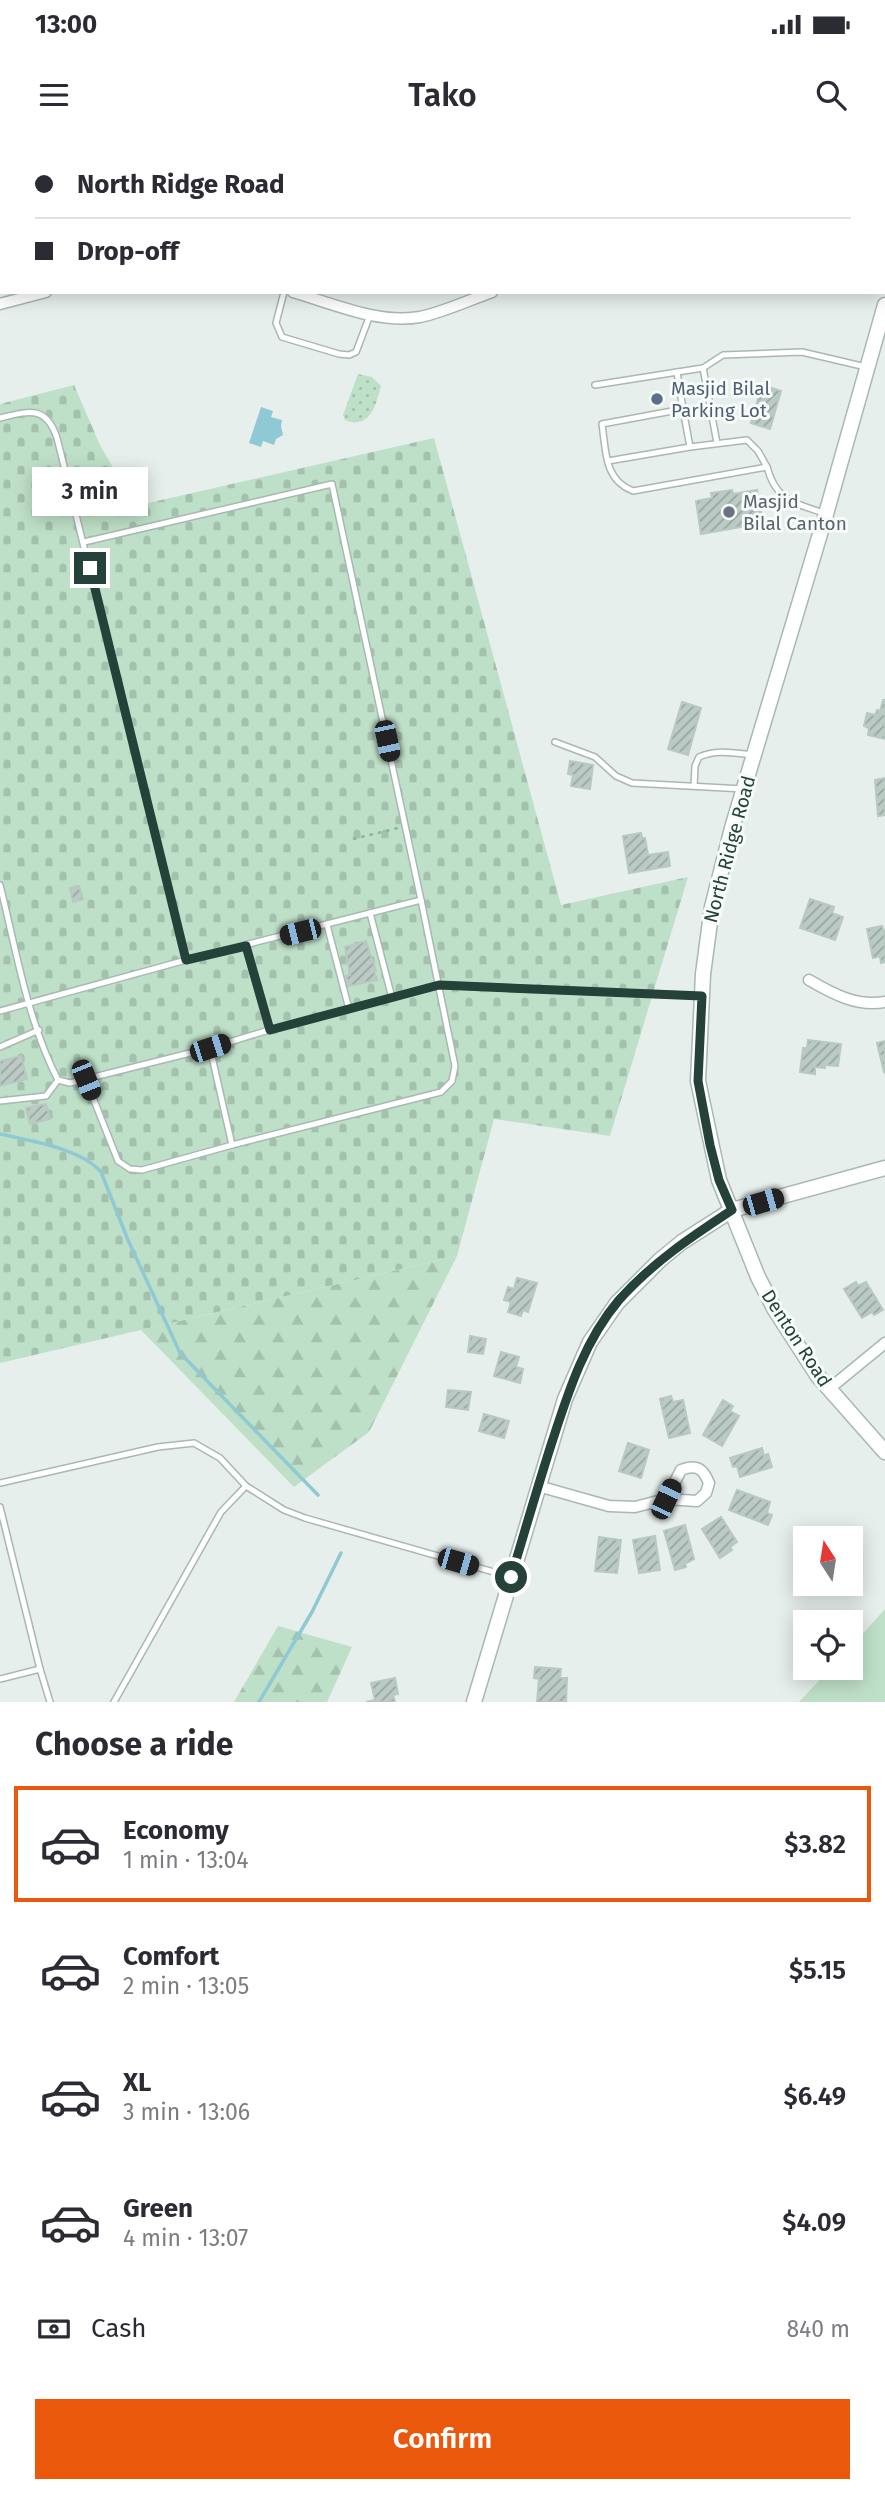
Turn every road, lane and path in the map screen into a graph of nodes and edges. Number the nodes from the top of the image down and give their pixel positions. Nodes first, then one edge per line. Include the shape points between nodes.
1 (38, 294) edge
2 (283, 294) edge
3 (300, 294) edge
4 (486, 294) edge
5 (0, 304) edge
6 (885, 305) edge
7 (370, 315) junction
8 (703, 368) junction
9 (868, 368) junction
10 (677, 372) junction
11 (595, 385) dead end
12 (683, 409) junction
13 (0, 418) edge
14 (717, 443) junction
15 (690, 447) junction
16 (608, 461) junction
17 (767, 467) junction
18 (827, 514) junction
19 (84, 541) junction
20 (555, 742) dead end
21 (754, 755) junction
22 (694, 786) junction
23 (744, 789) junction
24 (405, 826) junction
25 (353, 839) dead end
26 (0, 885) edge
27 (421, 900) junction
28 (370, 914) junction
29 (327, 925) junction
30 (246, 946) junction
31 (186, 960) junction
32 (809, 981) dead end
33 (439, 985) junction
34 (702, 996) junction
35 (392, 998) junction
36 (30, 1002) junction
37 (885, 1002) edge
38 (349, 1009) junction
39 (0, 1011) edge
40 (38, 1030) junction
41 (270, 1030) junction
42 (0, 1047) edge
43 (210, 1048) junction
44 (58, 1080) junction
45 (86, 1080) junction
46 (0, 1101) edge
47 (232, 1145) junction
48 (885, 1168) edge
49 (732, 1210) junction
50 (885, 1343) edge
51 (829, 1389) junction
52 (885, 1452) edge
53 (0, 1483) edge
54 (246, 1486) junction
55 (538, 1486) junction
56 (666, 1499) dead end
57 (0, 1507) edge
58 (511, 1577) junction
59 (40, 1669) junction
60 (0, 1679) edge
61 (50, 1702) edge
62 (114, 1702) edge
63 (474, 1702) edge

1 - 5 street
2 - 7 lane via 276,323 282,337 339,354 356,352
3 - 7 street
4 - 7 street via 422,317
6 - 9 street, North Ridge Road
8 - 9 lane via 723,355 802,352
8 - 10 lane
8 - 14 lane
9 - 18 street, North Ridge Road
10 - 11 lane
10 - 12 lane
12 - 15 lane
12 - 16 lane via 602,424
13 - 19 lane via 32,412 47,418 57,438
14 - 15 lane
14 - 17 lane via 747,440 761,449
15 - 16 lane
16 - 17 lane via 619,486 633,491
17 - 18 lane via 779,494
18 - 21 street, North Ridge Road
19 - 24 lane via 332,484
19 - 31 lane
20 - 22 lane via 595,758 632,783
21 - 22 lane via 708,752 695,766
21 - 23 street, North Ridge Road
22 - 23 lane
23 - 34 street, North Ridge Road via 712,907
24 - 25 path
24 - 27 lane
26 - 36 lane
27 - 28 lane
27 - 33 lane
28 - 29 lane
28 - 35 lane
29 - 30 lane
29 - 38 lane
30 - 31 lane
30 - 41 lane
31 - 36 lane
32 - 37 street via 835,996 869,1005
33 - 34 lane
33 - 35 lane
33 - 47 lane via 455,1066 452,1081 441,1092
34 - 49 street, North Ridge Road via 698,1081 719,1180
35 - 38 lane
36 - 39 lane
36 - 40 lane
38 - 41 lane
40 - 42 lane
40 - 44 lane
41 - 43 lane
43 - 45 lane
43 - 47 lane
44 - 45 lane
44 - 46 lane via 46,1096
45 - 47 lane via 118,1161 130,1169 142,1170
48 - 49 street
49 - 51 street, Denton Road via 775,1310
49 - 55 street via 682,1242 617,1303 575,1373
50 - 51 street
51 - 52 street, Denton Road
53 - 54 lane via 194,1443 220,1458
54 - 58 lane via 305,1518
54 - 62 lane via 221,1512
55 - 56 street via 609,1506 635,1507
55 - 58 street
57 - 59 lane
58 - 63 street
59 - 60 lane
59 - 61 lane

